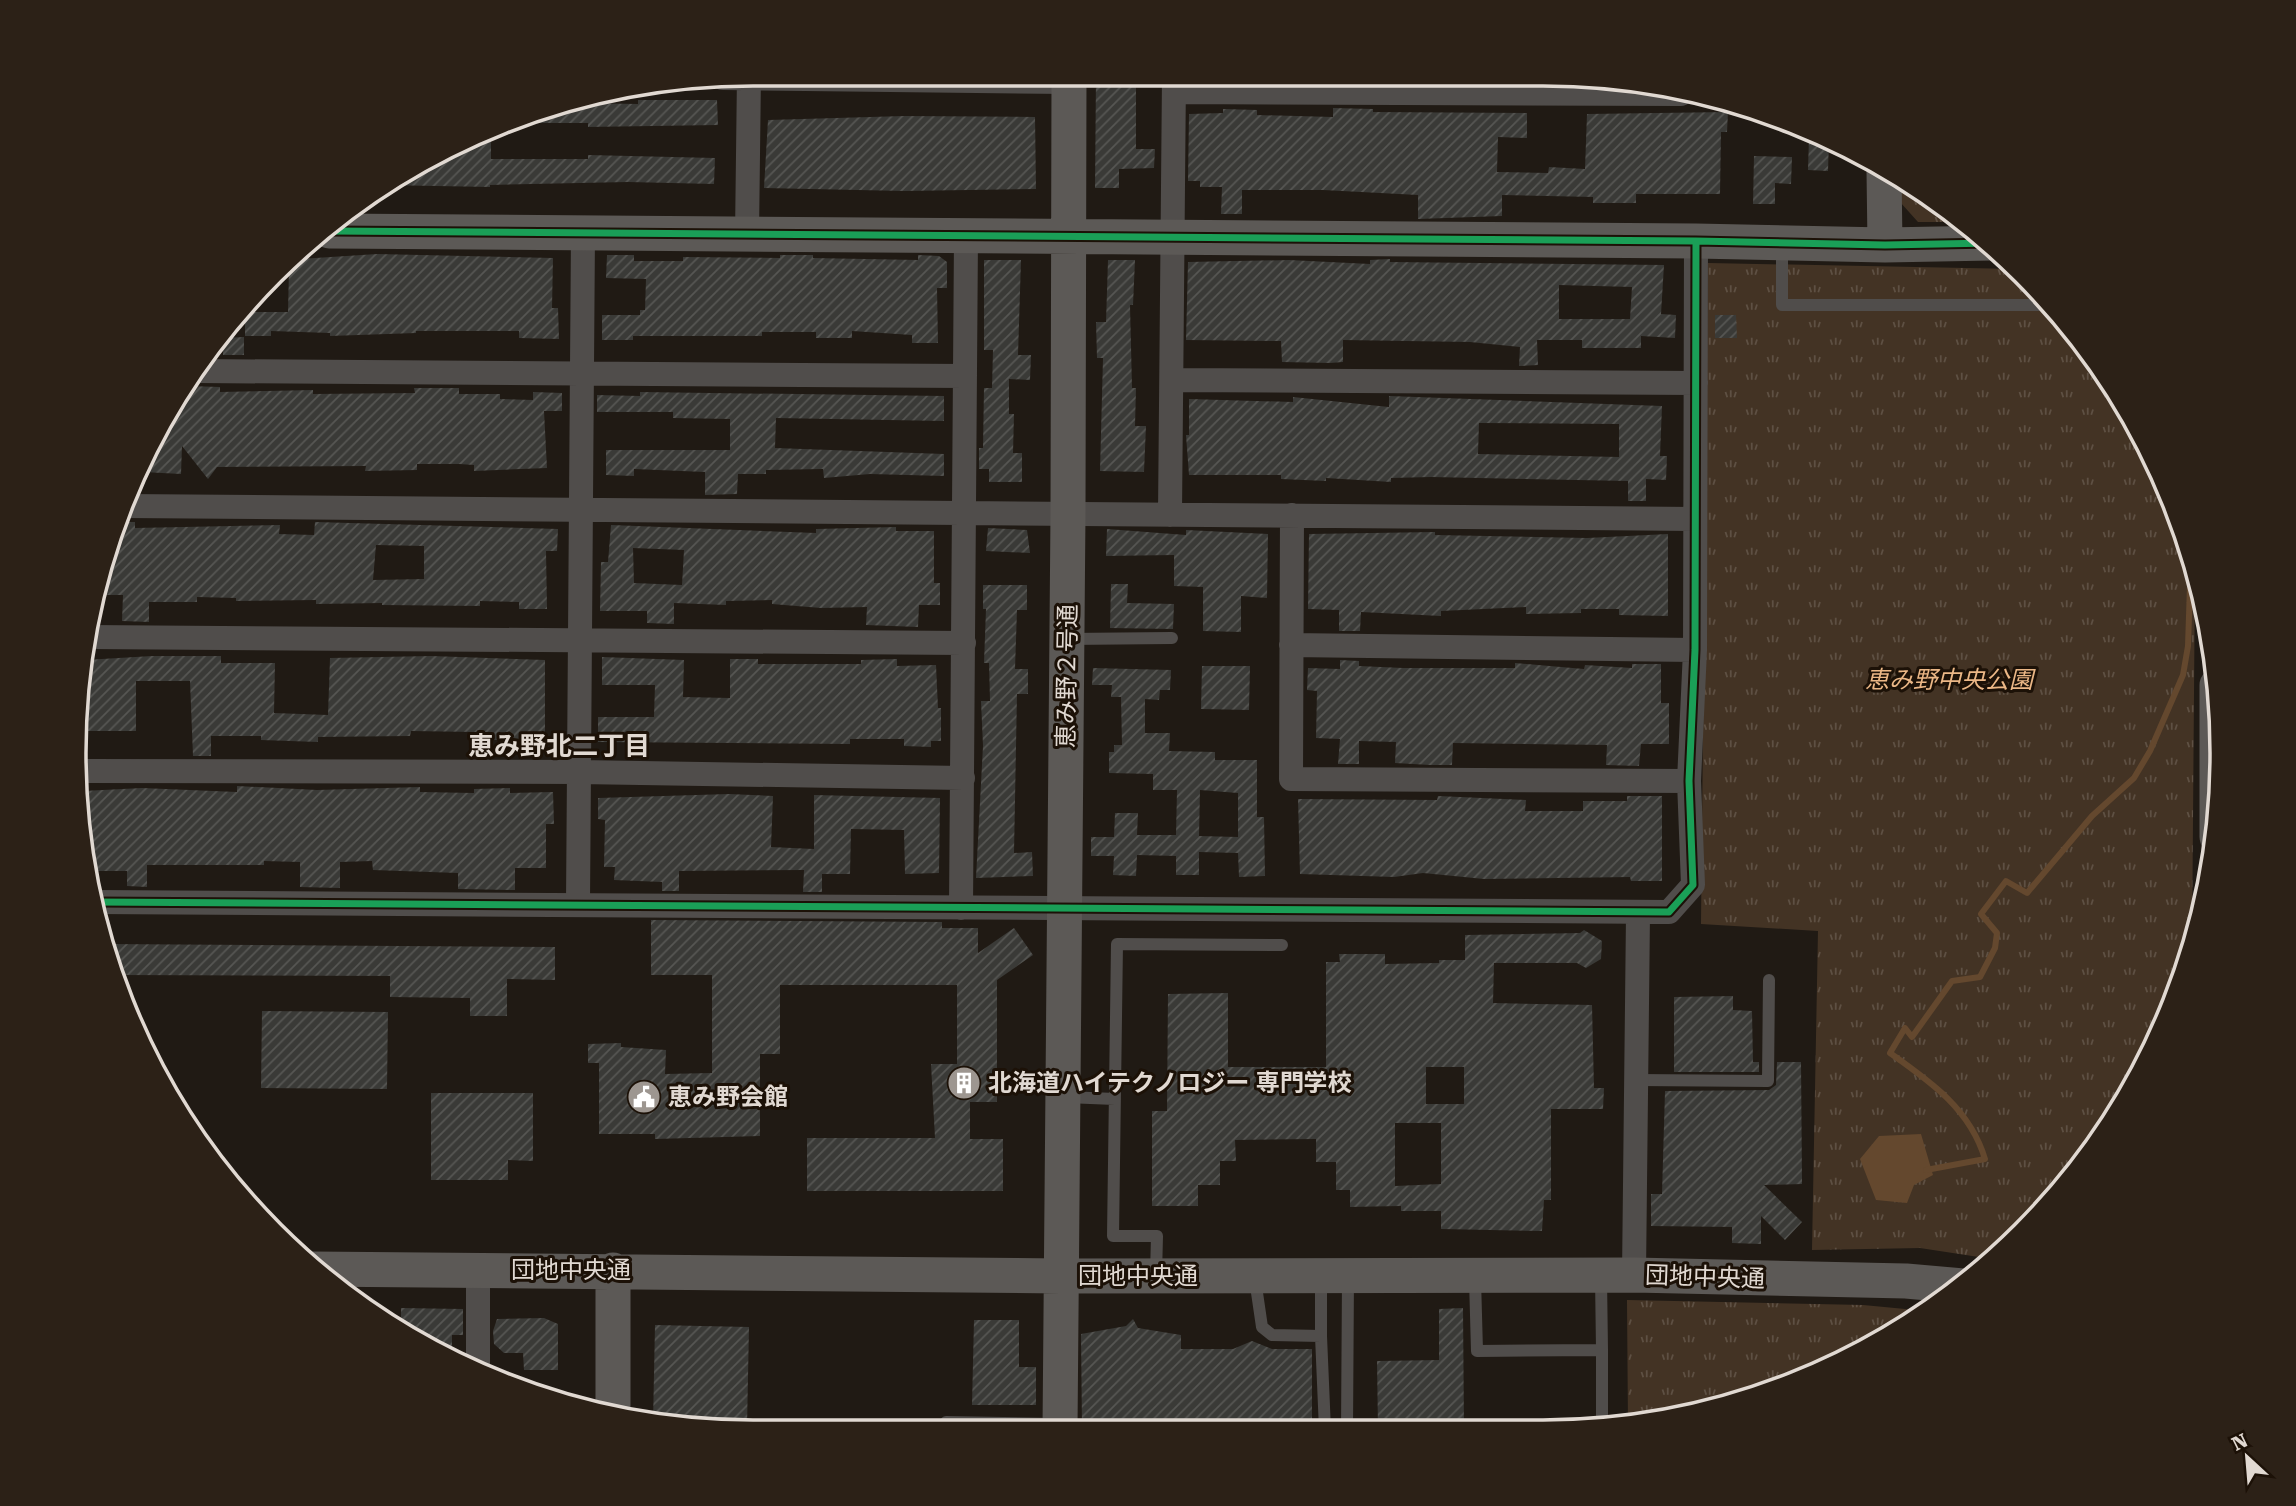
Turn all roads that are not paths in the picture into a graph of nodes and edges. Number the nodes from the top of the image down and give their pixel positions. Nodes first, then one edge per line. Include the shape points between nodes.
1 (749, 86) edge
2 (1069, 86) edge
3 (1174, 86) edge
4 (1275, 86) edge
5 (1642, 93) edge
6 (1884, 179) edge
7 (341, 229) edge
8 (583, 233) junction
9 (747, 235) junction
10 (967, 236) junction
11 (1068, 237) junction
12 (1172, 238) junction
13 (1696, 241) junction
14 (1782, 243) junction
15 (1973, 243) edge
16 (1885, 245) junction
17 (2038, 305) edge
18 (206, 371) edge
19 (582, 375) junction
20 (965, 376) junction
21 (1172, 380) junction
22 (1696, 383) junction
23 (134, 506) edge
24 (581, 510) junction
25 (966, 512) junction
26 (1068, 513) junction
27 (1170, 515) junction
28 (1292, 515) junction
29 (1695, 519) junction
30 (96, 637) edge
31 (1172, 638) dead end
32 (1067, 639) junction
33 (580, 643) junction
34 (964, 643) junction
35 (1291, 645) junction
36 (1695, 650) junction
37 (86, 772) edge
38 (579, 772) junction
39 (963, 778) junction
40 (1689, 781) junction
41 (103, 902) edge
42 (578, 903) junction
43 (961, 908) junction
44 (1065, 908) junction
45 (1638, 914) junction
46 (1282, 945) dead end
47 (1769, 981) dead end
48 (1636, 1080) junction
49 (1063, 1097) junction
50 (1115, 1099) junction
51 (331, 1269) edge
52 (478, 1270) junction
53 (613, 1270) junction
54 (1475, 1275) junction
55 (1617, 1275) junction
56 (1061, 1276) junction
57 (1156, 1276) junction
58 (1254, 1276) junction
59 (1335, 1276) junction
60 (1945, 1285) edge
61 (1321, 1336) junction
62 (1602, 1350) junction
63 (478, 1360) edge
64 (613, 1405) edge
65 (1602, 1418) dead end
66 (1060, 1420) edge
67 (1325, 1420) edge
68 (1346, 1420) edge

1 - 9 street
2 - 11 street, 恵み野２号通
3 - 12 street
4 - 5 street
6 - 16 street
7 - 8 street
8 - 9 street
8 - 19 street
9 - 10 street
10 - 11 street
10 - 20 street
11 - 12 street
11 - 26 street, 恵み野２号通
12 - 13 street
12 - 21 street
13 - 14 street
13 - 22 street
14 - 16 street
14 - 17 lane via 1782,305
15 - 16 street
18 - 19 street
19 - 20 street
19 - 24 street
20 - 25 street
21 - 22 street
21 - 27 street
22 - 29 street
23 - 24 street
24 - 25 street
24 - 33 street
25 - 26 street
25 - 34 street
26 - 27 street
26 - 32 street, 恵み野２号通
27 - 28 street
28 - 29 street
28 - 35 street
29 - 36 street
30 - 33 street
31 - 32 lane
32 - 44 street, 恵み野２号通
33 - 34 street
33 - 38 street
34 - 39 street
35 - 36 street
35 - 40 street via 1291,779
36 - 40 street
37 - 38 street
38 - 39 street
38 - 42 street
39 - 43 street
40 - 45 street via 1693,886 1669,912
41 - 42 street
42 - 43 street
43 - 44 street
44 - 45 street
44 - 49 street, 恵み野２号通
45 - 48 street
46 - 50 lane via 1117,944
47 - 48 lane via 1768,1081
48 - 55 street
49 - 50 lane
49 - 56 street, 恵み野２号通
50 - 57 lane via 1113,1236 1157,1236
51 - 52 street, 団地中央通
52 - 53 street, 団地中央通
52 - 63 street
53 - 56 street, 団地中央通
53 - 64 street
54 - 55 street, 団地中央通
54 - 59 street, 団地中央通
54 - 62 lane via 1477,1351
55 - 60 street, 団地中央通
55 - 62 lane
56 - 57 street, 団地中央通
56 - 66 street, 恵み野２号通
57 - 58 street, 団地中央通
58 - 59 street, 団地中央通
58 - 61 lane via 1262,1327 1272,1335
59 - 61 lane
59 - 68 lane
61 - 67 lane
62 - 65 lane

